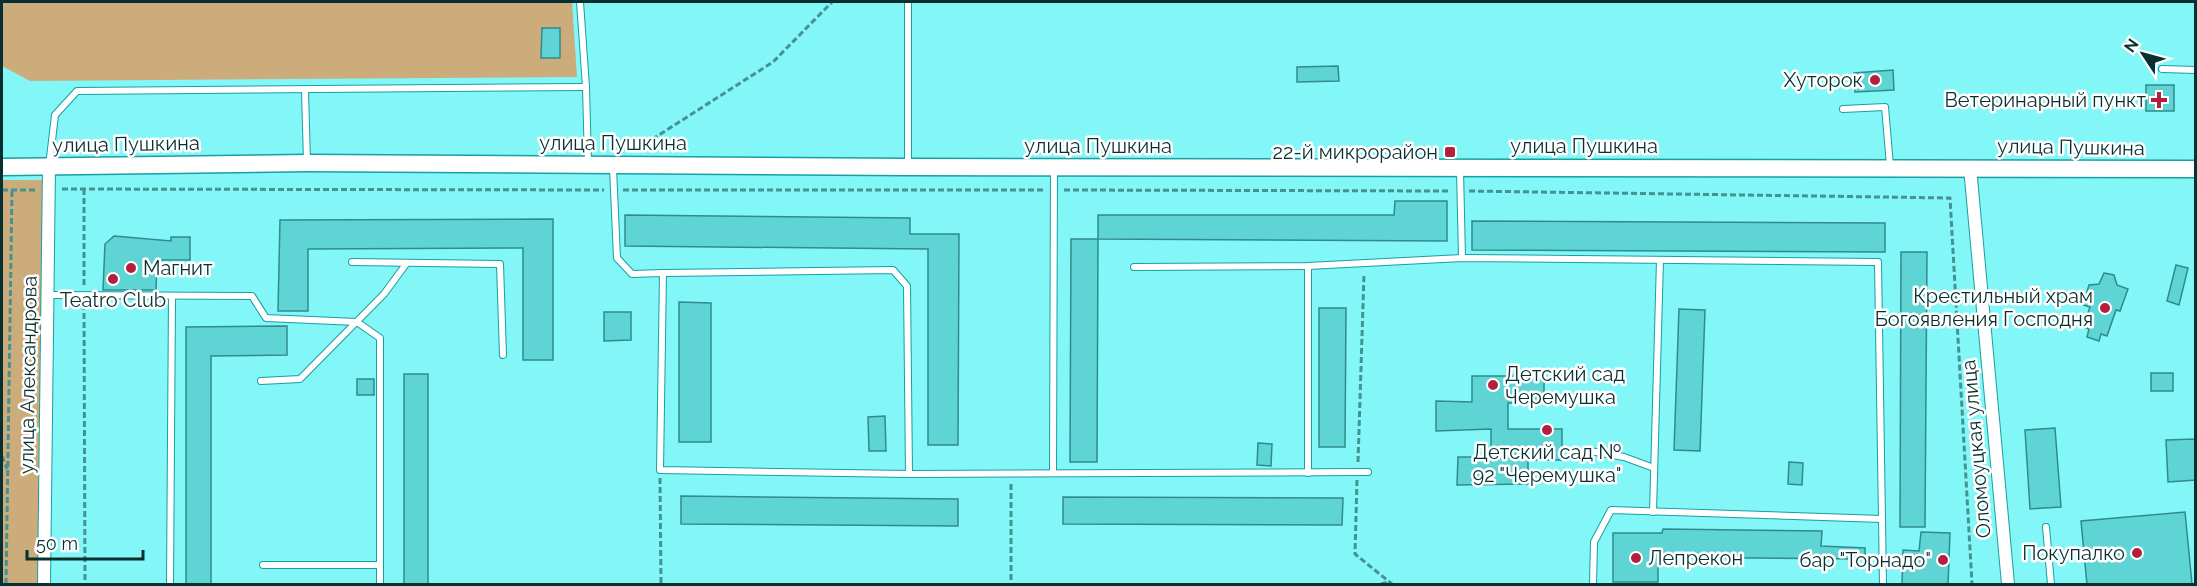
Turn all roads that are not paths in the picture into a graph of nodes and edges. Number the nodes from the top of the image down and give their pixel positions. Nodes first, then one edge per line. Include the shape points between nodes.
1 (580, 2) edge
2 (908, 2) edge
3 (2162, 69) dead end
4 (2196, 70) edge
5 (586, 87) junction
6 (305, 92) junction
7 (1843, 109) dead end
8 (307, 163) junction
9 (588, 164) junction
10 (612, 164) junction
11 (49, 166) junction
12 (2, 167) edge
13 (908, 167) junction
14 (1054, 167) junction
15 (1460, 167) junction
16 (1890, 167) junction
17 (1970, 167) junction
18 (2196, 169) edge
19 (1462, 258) junction
20 (1660, 260) junction
21 (352, 262) dead end
22 (406, 264) junction
23 (1308, 266) junction
24 (1134, 267) dead end
25 (663, 273) junction
26 (49, 295) junction
27 (172, 297) junction
28 (357, 322) junction
29 (503, 356) dead end
30 (261, 381) dead end
31 (1590, 451) dead end
32 (1654, 468) junction
33 (1368, 472) dead end
34 (1053, 473) junction
35 (1308, 473) junction
36 (909, 474) junction
37 (1653, 512) junction
38 (1882, 519) junction
39 (2046, 527) dead end
40 (263, 565) dead end
41 (380, 565) junction
42 (44, 585) edge
43 (170, 585) edge
44 (380, 585) edge
45 (1593, 585) edge
46 (1883, 585) edge
47 (2008, 585) edge
48 (2051, 585) edge

1 - 5 lane
2 - 13 lane
3 - 4 lane
5 - 6 lane
5 - 9 lane
6 - 8 lane
6 - 11 lane via 77,91 55,115
7 - 16 lane via 1885,107
8 - 9 street, улица Пушкина
8 - 11 street, улица Пушкина
9 - 10 street, улица Пушкина
10 - 13 street, улица Пушкина
10 - 25 lane via 616,258 632,274
11 - 12 street, улица Пушкина
11 - 26 street, улица Александрова
13 - 14 street, улица Пушкина
14 - 15 street, улица Пушкина
14 - 34 lane
15 - 16 street, улица Пушкина
15 - 19 lane
16 - 17 street, улица Пушкина
17 - 18 street, улица Пушкина
17 - 47 street, Оломоуцкая улица
19 - 20 lane
19 - 23 lane
20 - 32 lane
20 - 38 lane via 1878,262
21 - 22 lane
22 - 28 lane
22 - 29 lane via 500,264
23 - 24 lane
23 - 35 lane
25 - 36 lane via 893,270 907,286
25 - 36 lane via 660,471
26 - 27 lane
26 - 42 street, улица Александрова
27 - 28 lane via 252,296 266,318
27 - 43 lane
28 - 30 lane via 300,379
28 - 41 lane via 380,338
31 - 32 lane
32 - 37 lane
33 - 35 lane
34 - 35 lane
34 - 36 lane
37 - 38 lane
37 - 45 lane via 1611,510 1594,542
38 - 46 lane
39 - 48 lane
40 - 41 lane
41 - 44 lane

